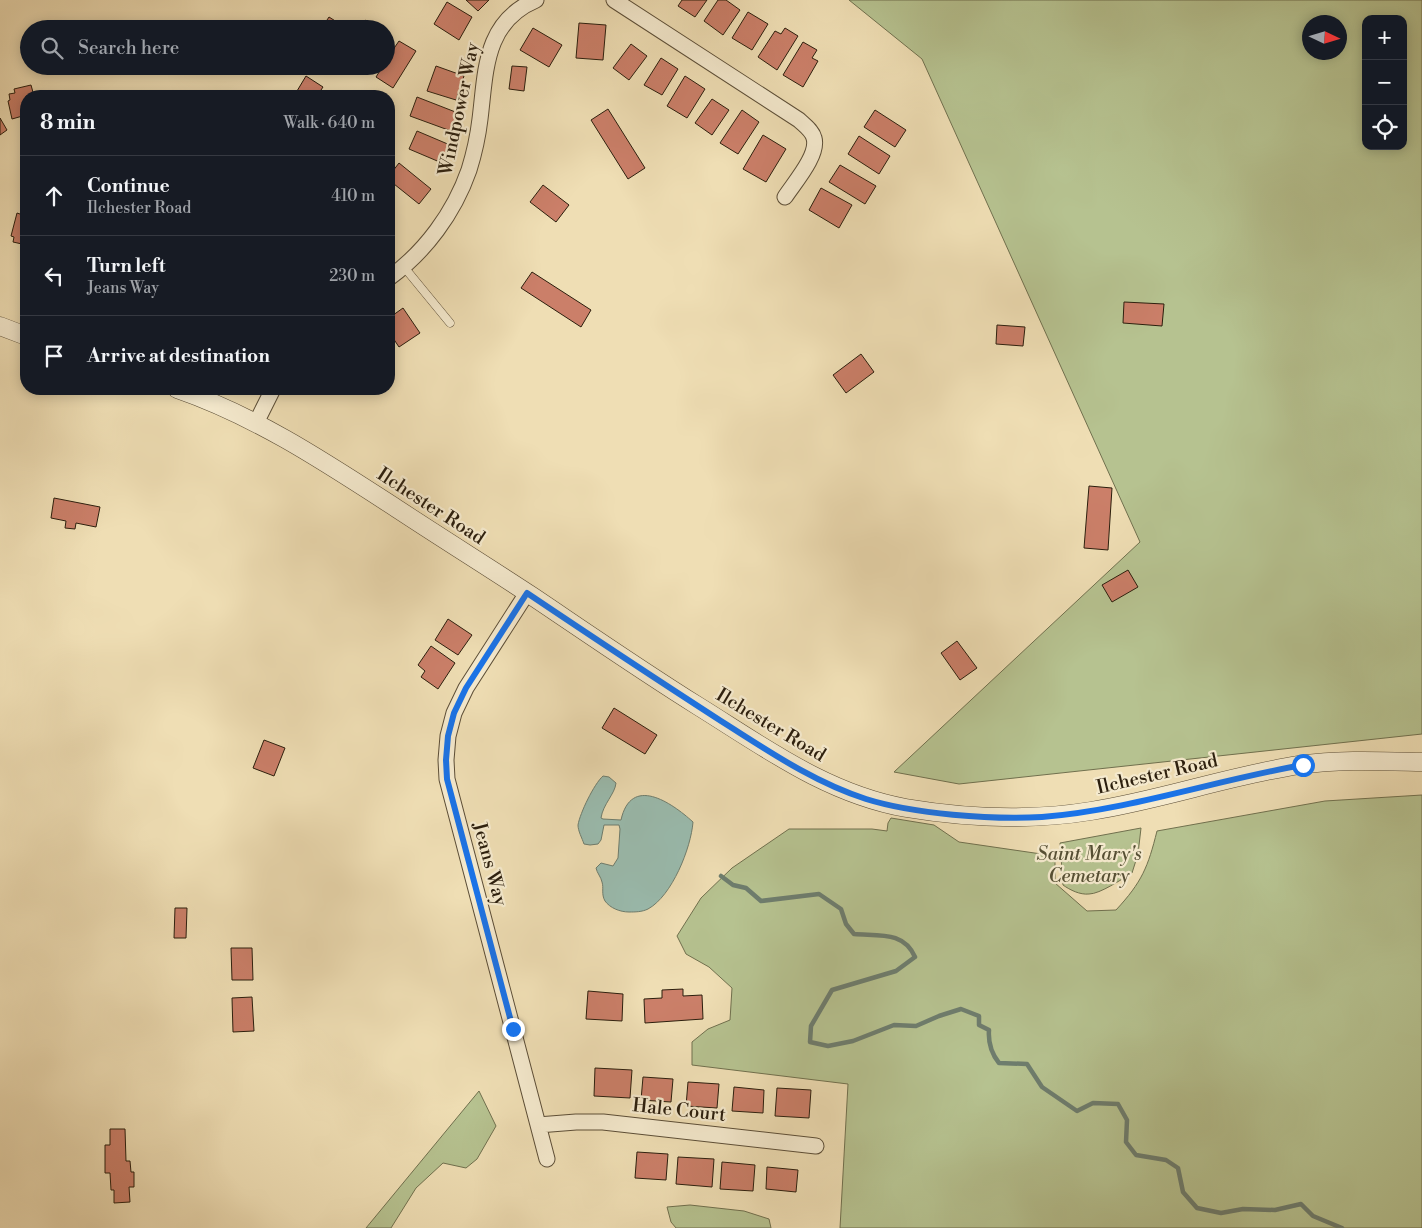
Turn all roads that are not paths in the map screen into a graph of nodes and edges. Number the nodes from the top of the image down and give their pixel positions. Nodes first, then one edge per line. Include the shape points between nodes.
1 (536, 0) edge
2 (614, 0) edge
3 (785, 197) dead end
4 (404, 267) junction
5 (395, 274) edge
6 (450, 323) dead end
7 (0, 326) edge
8 (20, 334) edge
9 (194, 395) edge
10 (271, 395) edge
11 (256, 422) junction
12 (527, 593) junction
13 (1422, 762) edge
14 (538, 1125) junction
15 (816, 1146) dead end
16 (547, 1159) dead end

1 - 4 street, Windpower Way via 509,17 496,34 488,59 475,148 462,190 435,233
2 - 3 street via 799,120 810,131 814,138 812,156
4 - 5 street, Windpower Way
4 - 6 lane
7 - 8 street
9 - 11 street, Ilchester Road
10 - 11 street
11 - 12 street, Ilchester Road via 308,451
12 - 13 street, Ilchester Road via 783,760 866,799 906,808 994,817 1041,817 1091,811 1303,765
12 - 14 street, Jeans Way via 466,688 454,713 446,760 447,779
14 - 15 street, Hale Court via 603,1122
14 - 16 street, Jeans Way

